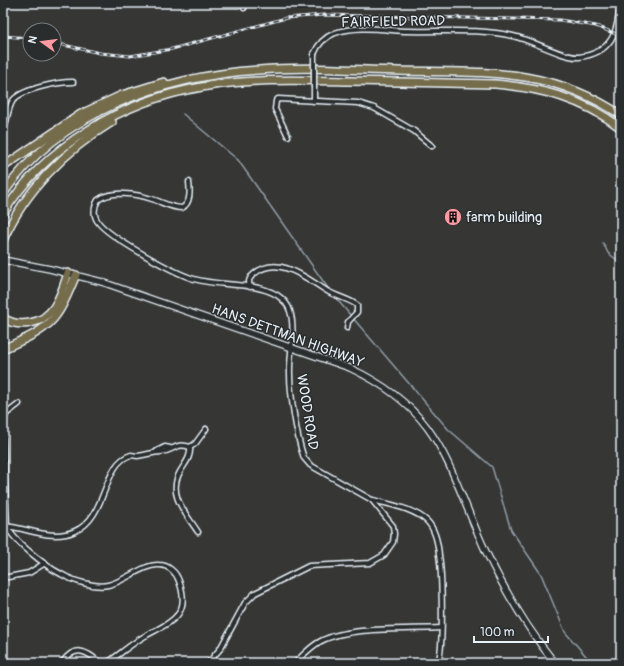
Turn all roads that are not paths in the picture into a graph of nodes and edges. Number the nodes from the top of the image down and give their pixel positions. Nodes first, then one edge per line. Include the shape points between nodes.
1 (242, 3) edge
2 (620, 3) edge
3 (244, 8) dead end
4 (186, 80) junction
5 (73, 82) dead end
6 (314, 101) junction
7 (143, 104) junction
8 (621, 115) edge
9 (621, 128) edge
10 (3, 132) edge
11 (288, 136) dead end
12 (432, 146) dead end
13 (3, 167) edge
14 (189, 182) dead end
15 (3, 194) edge
16 (3, 214) edge
17 (3, 240) edge
18 (4, 260) edge
19 (68, 273) junction
20 (76, 275) junction
21 (250, 287) junction
22 (3, 318) edge
23 (347, 328) dead end
24 (290, 347) junction
25 (3, 349) edge
26 (19, 404) dead end
27 (3, 424) edge
28 (206, 428) dead end
29 (3, 438) edge
30 (190, 447) junction
31 (372, 500) junction
32 (5, 526) edge
33 (198, 532) dead end
34 (45, 563) junction
35 (3, 578) edge
36 (441, 628) junction
37 (439, 661) edge
38 (62, 663) edge
39 (100, 663) edge
40 (107, 663) edge
41 (208, 663) edge
42 (295, 663) edge
43 (555, 663) edge

1 - 3 street
2 - 6 street, FAIRFIELD ROAD, bridge via 616,33 609,44 580,57 500,33 380,30 335,33 319,44 314,54
4 - 8 highway via 207,75 260,70 505,74 567,86 588,95
4 - 13 highway via 152,84 108,101 69,121
4 - 15 highway via 114,105 69,130 30,162
5 - 10 street via 52,84 18,95 11,103
6 - 11 street via 283,98 276,101 275,109
6 - 12 street via 358,103 374,108 414,131
7 - 9 highway via 200,87 256,80 495,84 532,88 561,96 590,108
7 - 16 highway via 100,124 68,144 28,181
7 - 17 highway via 97,132 61,160 26,201
14 - 21 street, WOOD ROAD via 188,202 182,208 147,198 110,193 98,200 94,212 99,223 112,234 174,270 202,281
18 - 19 street, HANS DETTMAN HIGHWAY
19 - 20 street, HANS DETTMAN HIGHWAY
19 - 22 highway via 58,301 43,319 22,325
20 - 24 street, HANS DETTMAN HIGHWAY
20 - 25 highway via 63,304 48,324
21 - 23 street via 249,280 258,271 275,266 303,275 331,293 357,305 357,312 348,322
21 - 24 street, WOOD ROAD via 271,292 288,304 292,318
24 - 31 street, WOOD ROAD via 292,396 302,453 306,462
24 - 43 street, HANS DETTMAN HIGHWAY via 350,368 372,379 396,395 422,420 446,455 486,551 509,596
26 - 27 street via 6,414
28 - 30 street
29 - 32 street
30 - 32 street via 178,445 138,456 132,455 118,465 108,481 92,520 74,532 43,534
30 - 33 street via 190,454 175,482 174,489
31 - 36 street via 414,513 431,526 440,558
31 - 41 street, WOOD ROAD via 393,526 393,542 384,555 370,563 309,566 256,593 245,603 220,649
32 - 34 street
34 - 35 street via 29,572
34 - 40 street via 65,576 98,586 110,585 154,565 166,566 178,577 183,599 179,614
36 - 37 street
36 - 42 street via 364,631 332,637 314,646
38 - 39 street via 69,654 78,651 92,655

